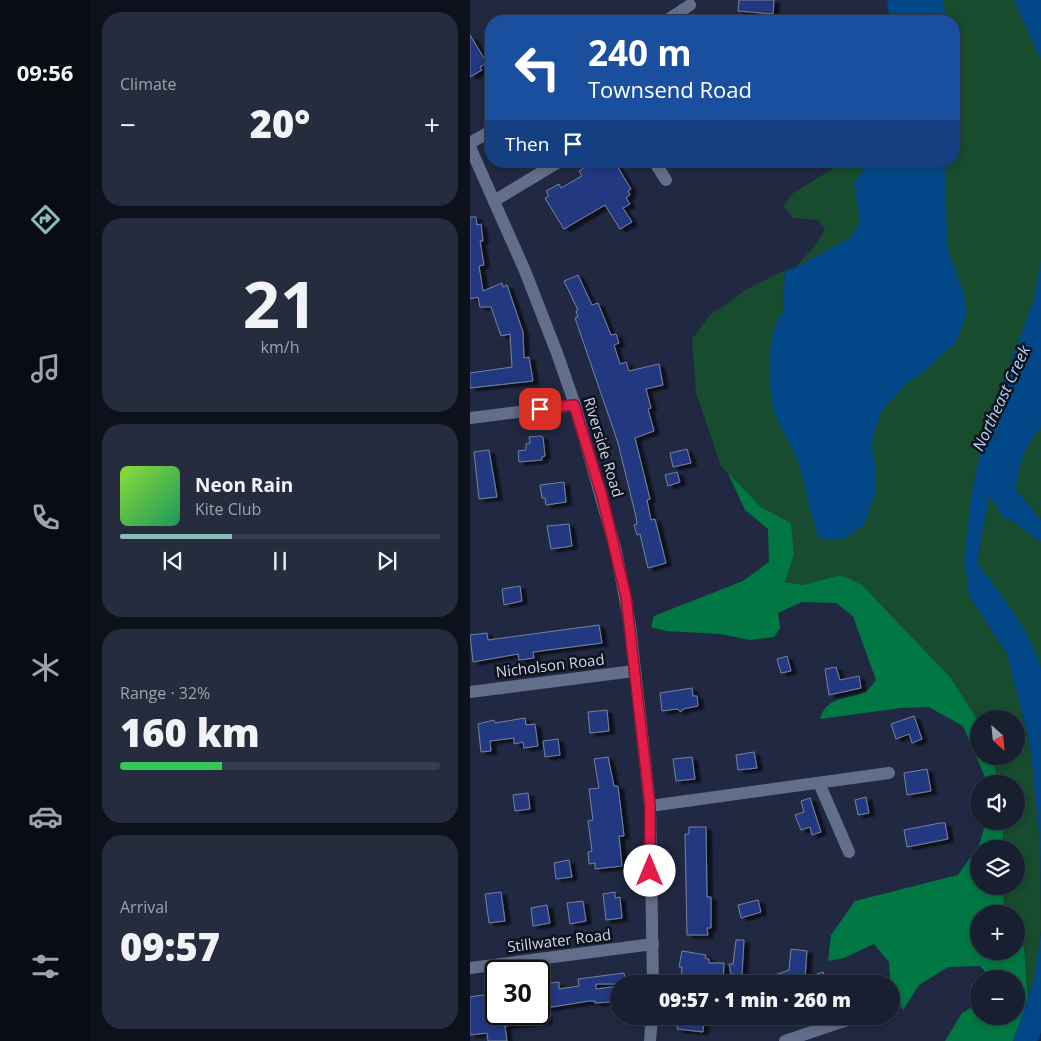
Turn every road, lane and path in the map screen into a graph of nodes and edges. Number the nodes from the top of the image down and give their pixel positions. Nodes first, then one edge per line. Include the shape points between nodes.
1 (690, 5) dead end
2 (675, 15) edge
3 (485, 135) edge
4 (470, 145) edge
5 (550, 167) edge
6 (658, 167) edge
7 (666, 180) dead end
8 (494, 201) junction
9 (574, 405) junction
10 (470, 418) edge
11 (634, 671) junction
12 (470, 692) edge
13 (889, 773) dead end
14 (819, 783) junction
15 (650, 806) junction
16 (849, 852) dead end
17 (653, 944) junction
18 (470, 968) edge
19 (653, 975) edge
20 (651, 1025) edge
21 (832, 1025) edge
22 (650, 1041) edge
23 (785, 1041) edge

1 - 2 street
3 - 4 street
4 - 8 street, Riverside Road
5 - 8 street
6 - 7 street
8 - 9 street, Riverside Road via 528,280
9 - 10 street
9 - 11 street, Riverside Road via 616,550 626,597
11 - 12 street, Nicholson Road
11 - 15 street, Riverside Road
13 - 14 street
14 - 15 street
14 - 16 street
15 - 17 street, Riverside Road
17 - 18 street, Stillwater Road
17 - 19 street, Riverside Road
20 - 22 street
21 - 23 street

